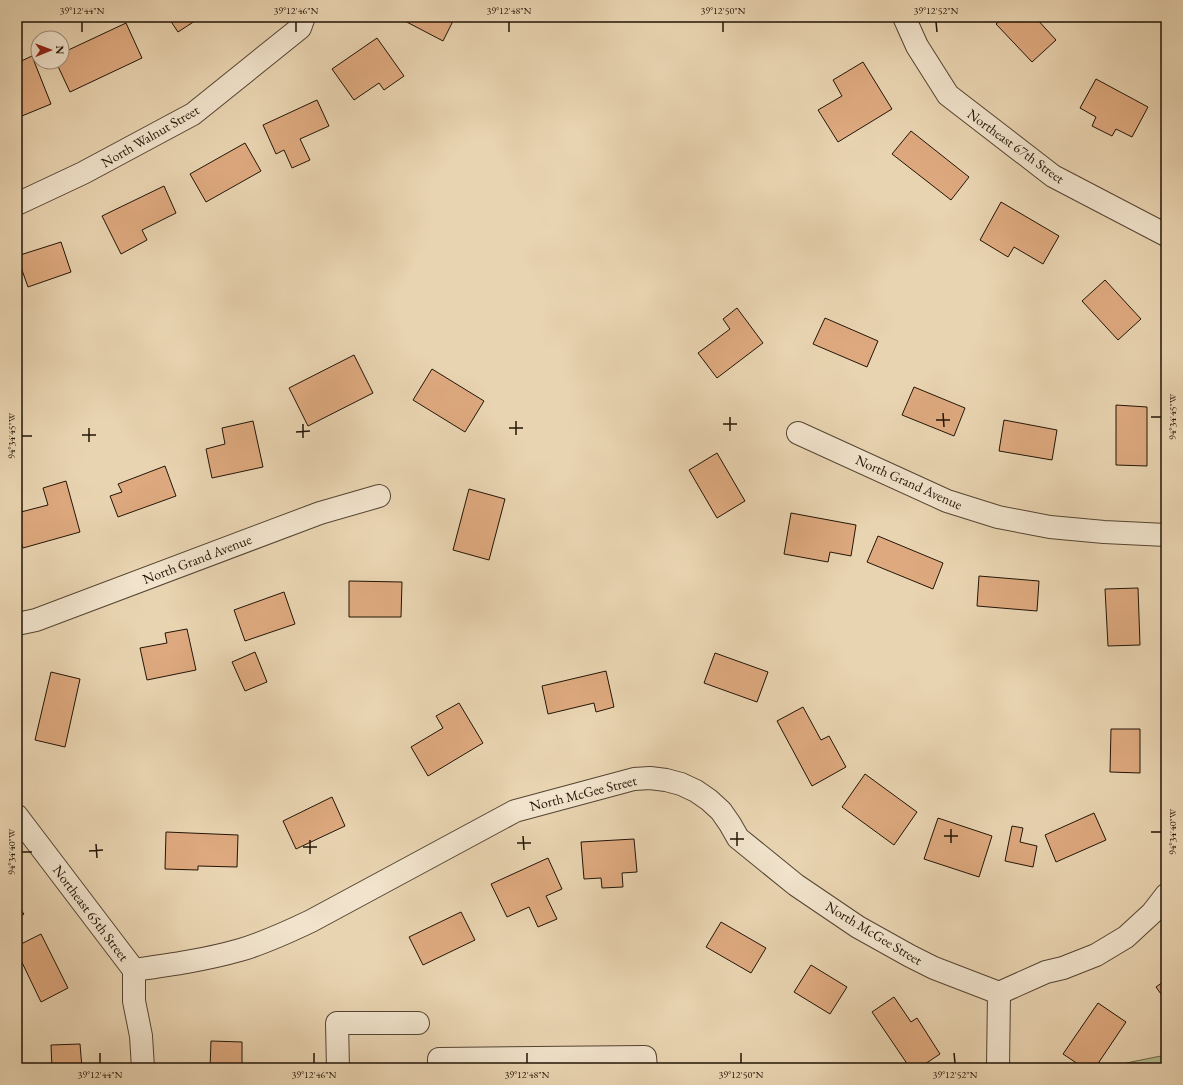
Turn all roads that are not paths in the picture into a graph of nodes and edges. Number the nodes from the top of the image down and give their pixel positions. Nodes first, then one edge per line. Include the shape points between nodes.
1 (304, 17) edge
2 (904, 17) edge
3 (17, 204) edge
4 (1166, 235) edge
5 (798, 433) dead end
6 (378, 496) dead end
7 (1166, 535) edge
8 (17, 624) edge
9 (17, 816) edge
10 (1166, 895) edge
11 (134, 970) junction
12 (999, 993) junction
13 (418, 1023) dead end
14 (143, 1068) edge
15 (338, 1068) edge
16 (439, 1068) edge
17 (646, 1068) edge
18 (998, 1068) edge

1 - 3 street, North Walnut Street via 300,28 193,114 83,174
2 - 4 street, Northeast 67th Street via 917,46 948,95 1053,176
5 - 7 street, North Grand Avenue via 947,501 998,517 1050,527
6 - 8 street, North Grand Avenue via 320,513 36,620
9 - 11 street, Northeast 65th Street
10 - 12 street via 1152,913 1126,937 1096,955 1046,972
11 - 12 street, North McGee Street via 204,959 282,935 515,811 634,779 650,778 681,784 709,800 727,820 738,838 796,885 858,927 934,968
11 - 14 street, Northeast 65th Street via 134,1001 141,1036
12 - 18 street
13 - 15 street via 337,1023
16 - 17 street via 439,1059 645,1057

